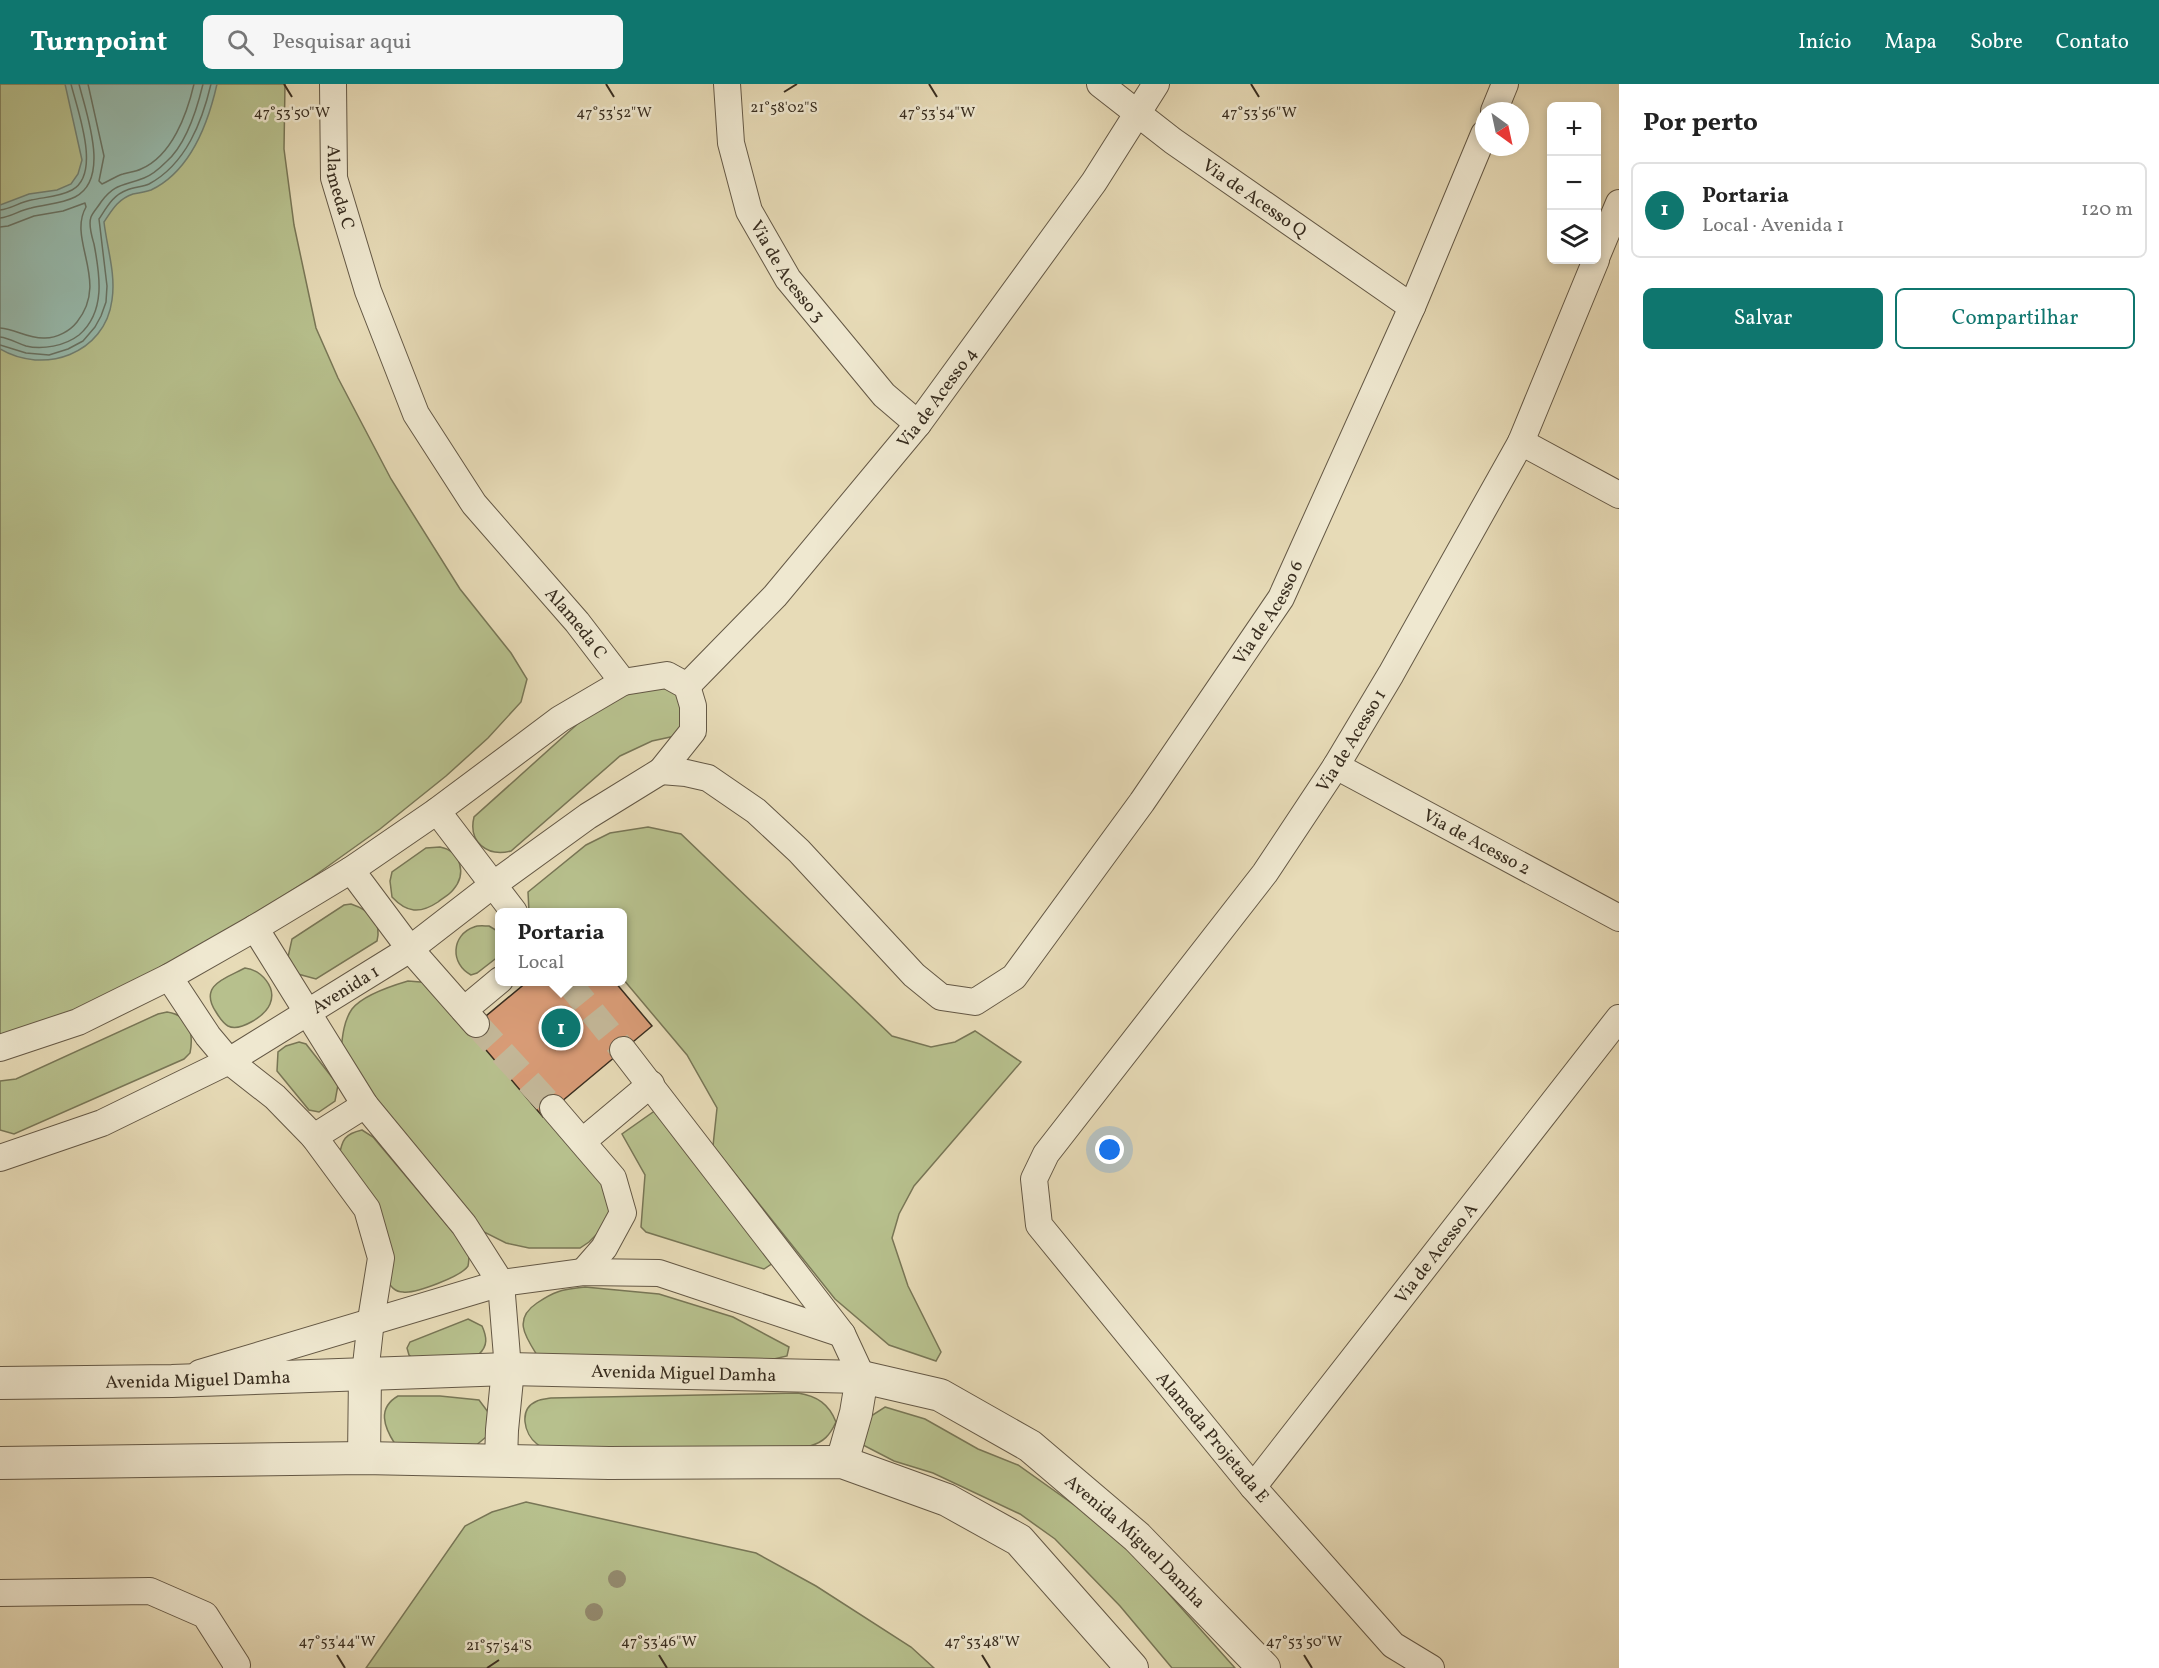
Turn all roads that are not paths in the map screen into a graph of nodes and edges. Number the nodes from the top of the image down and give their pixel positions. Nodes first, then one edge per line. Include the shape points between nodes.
1 (333, 84) edge
2 (727, 84) edge
3 (1100, 84) edge
4 (1156, 84) edge
5 (1505, 84) edge
6 (1498, 102) edge
7 (1137, 115) junction
8 (1475, 156) edge
9 (1619, 203) edge
10 (1601, 247) edge
11 (1594, 264) edge
12 (1412, 307) junction
13 (918, 424) junction
14 (1521, 442) junction
15 (1619, 495) edge
16 (623, 682) junction
17 (687, 686) junction
18 (1336, 766) junction
19 (661, 771) junction
20 (437, 811) junction
21 (351, 870) junction
22 (494, 884) junction
23 (511, 908) edge
24 (1619, 918) edge
25 (255, 928) junction
26 (410, 949) junction
27 (169, 976) junction
28 (495, 986) edge
29 (307, 1013) junction
30 (1619, 1018) edge
31 (0, 1048) edge
32 (623, 1050) tunnel mouth
33 (229, 1061) junction
34 (651, 1084) junction
35 (365, 1105) junction
36 (553, 1108) tunnel mouth
37 (314, 1137) junction
38 (583, 1141) junction
39 (0, 1158) edge
40 (1034, 1179) joint
41 (583, 1272) junction
42 (501, 1283) junction
43 (371, 1320) junction
44 (842, 1334) junction
45 (508, 1368) junction
46 (366, 1374) junction
47 (862, 1377) junction
48 (172, 1381) junction
49 (0, 1383) edge
50 (364, 1458) junction
51 (501, 1460) junction
52 (842, 1462) junction
53 (0, 1463) edge
54 (1253, 1487) junction
55 (0, 1593) edge
56 (236, 1668) edge
57 (1132, 1668) edge
58 (1264, 1668) edge
59 (1431, 1668) edge

1 - 16 street, Alameda C via 334,178 368,291 416,414 474,504 577,622
2 - 13 street, Via de Acesso 3 via 730,143 749,211 788,279 885,395
3 - 7 street, Via de Acesso Q
4 - 7 street, Via de Acesso 4
5 - 6 street
7 - 12 street, Via de Acesso Q
7 - 13 street, Via de Acesso 4 via 1094,182
8 - 12 street, Via de Acesso 6
9 - 10 street, Via de Acesso 1
11 - 14 street, Via de Acesso 1
12 - 19 street, Via de Acesso 6 via 1281,598 1156,782 1014,976 975,1002 941,997 914,975 799,851 756,811 708,778
13 - 17 street, Via de Acesso 4 via 775,596
14 - 15 street
14 - 18 street, Via de Acesso 1
16 - 17 street via 667,675
16 - 20 street via 560,718
17 - 19 street via 693,706 693,731
18 - 24 street, Via de Acesso 2
18 - 40 street, Via de Acesso 1 via 1265,873 1046,1154
19 - 22 street, Avenida 1 via 588,816
20 - 21 street
20 - 22 street
21 - 25 street
21 - 26 street
22 - 23 street
22 - 26 street, Avenida 1
25 - 27 street
25 - 29 street
26 - 28 street via 470,1017
26 - 29 street, Avenida 1
27 - 31 street via 78,1022
27 - 33 street
29 - 33 street, Avenida 1
29 - 35 street
30 - 54 street, Via de Acesso A
32 - 34 street
33 - 37 street via 275,1097
33 - 39 street, Avenida 1 via 102,1123
34 - 38 street
34 - 44 street
35 - 37 street
35 - 42 street via 464,1225
36 - 38 street
37 - 43 street via 367,1209 381,1258
38 - 41 street via 613,1178 623,1213 604,1248
40 - 54 street, Alameda Projetada E via 1039,1225
41 - 42 street
41 - 44 street via 659,1272
42 - 43 street
42 - 45 street
43 - 46 street
43 - 48 street
44 - 47 street
45 - 46 street, Avenida Miguel Damha
45 - 47 street, Avenida Miguel Damha
45 - 51 street
46 - 48 street, Avenida Miguel Damha
46 - 50 street
47 - 52 street
47 - 58 street, Avenida Miguel Damha via 940,1395 1030,1446 1137,1537
48 - 49 street, Avenida Miguel Damha
50 - 51 street
50 - 53 street
51 - 52 street
52 - 57 street via 946,1500 1019,1540
54 - 59 street, Alameda Projetada E via 1393,1645
55 - 56 street via 150,1591 205,1615

